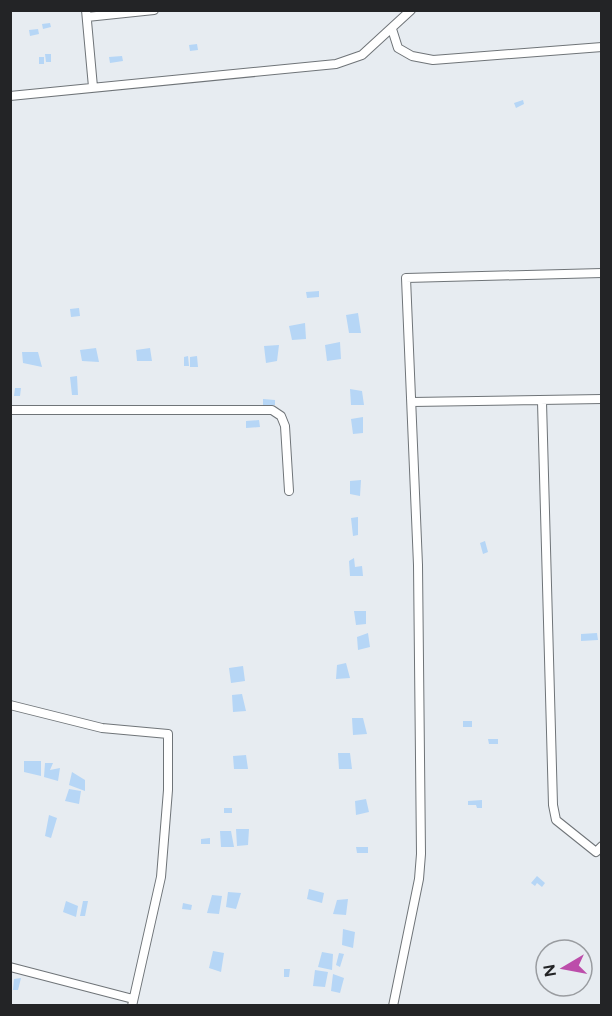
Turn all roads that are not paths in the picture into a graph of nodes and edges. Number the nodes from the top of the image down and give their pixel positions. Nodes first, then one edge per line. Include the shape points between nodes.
1 (154, 10) edge
2 (411, 10) edge
3 (87, 14) edge
4 (392, 29) junction
5 (602, 47) edge
6 (93, 87) junction
7 (10, 88) edge
8 (11, 96) edge
9 (602, 273) edge
10 (602, 399) edge
11 (412, 402) junction
12 (543, 402) junction
13 (10, 410) edge
14 (289, 491) dead end
15 (10, 705) edge
16 (602, 846) edge
17 (10, 967) edge
18 (132, 1002) edge
19 (393, 1005) edge

1 - 3 street
2 - 4 street
3 - 6 street
4 - 5 street via 398,48 412,56 433,60
4 - 6 street via 362,55 336,64
6 - 8 street
7 - 8 street
9 - 11 street via 406,278
10 - 12 street
11 - 12 street
11 - 19 street via 421,854
12 - 16 street via 553,805 556,820 596,852
13 - 14 street via 272,410 281,416 285,426
15 - 18 street via 102,728 168,734 161,877
17 - 18 street

